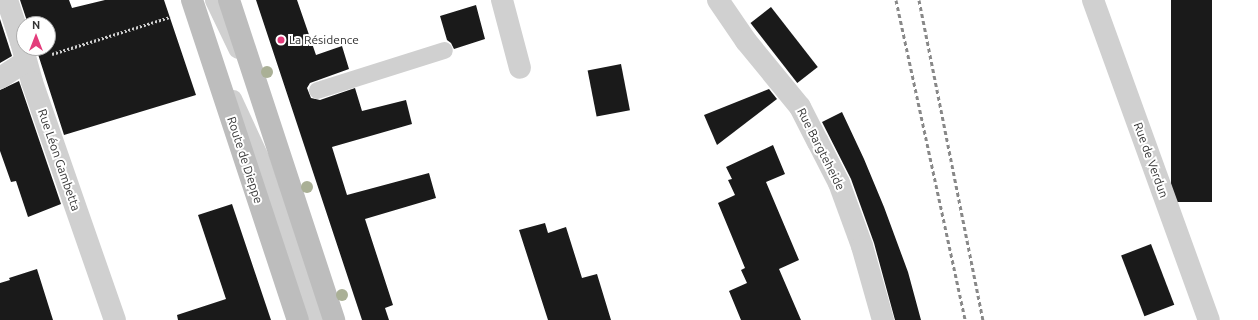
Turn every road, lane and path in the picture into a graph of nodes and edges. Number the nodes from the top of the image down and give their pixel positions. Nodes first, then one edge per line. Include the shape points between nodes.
1 (7, 0) edge
2 (192, 0) edge
3 (213, 0) edge
4 (229, 0) edge
5 (502, 0) edge
6 (718, 0) edge
7 (1093, 0) edge
8 (173, 16) dead end
9 (203, 32) junction
10 (444, 50) dead end
11 (56, 53) edge
12 (25, 62) junction
13 (520, 68) dead end
14 (0, 78) edge
15 (317, 90) dead end
16 (264, 106) junction
17 (115, 320) edge
18 (298, 320) edge
19 (315, 320) edge
20 (334, 320) edge
21 (883, 320) edge
22 (1209, 320) edge

1 - 12 street, Rue Léon Gambetta
2 - 9 main road, Route de Dieppe
3 - 16 lane
4 - 16 main road
5 - 13 street
6 - 21 street, Rue Bargteheide via 746,41 800,107 839,183 862,246
7 - 22 street, Rue de Verdun
8 - 11 path
9 - 18 main road, Route de Dieppe
9 - 19 lane via 261,159
10 - 15 lane
12 - 14 street
12 - 17 street, Rue Léon Gambetta
16 - 20 main road

